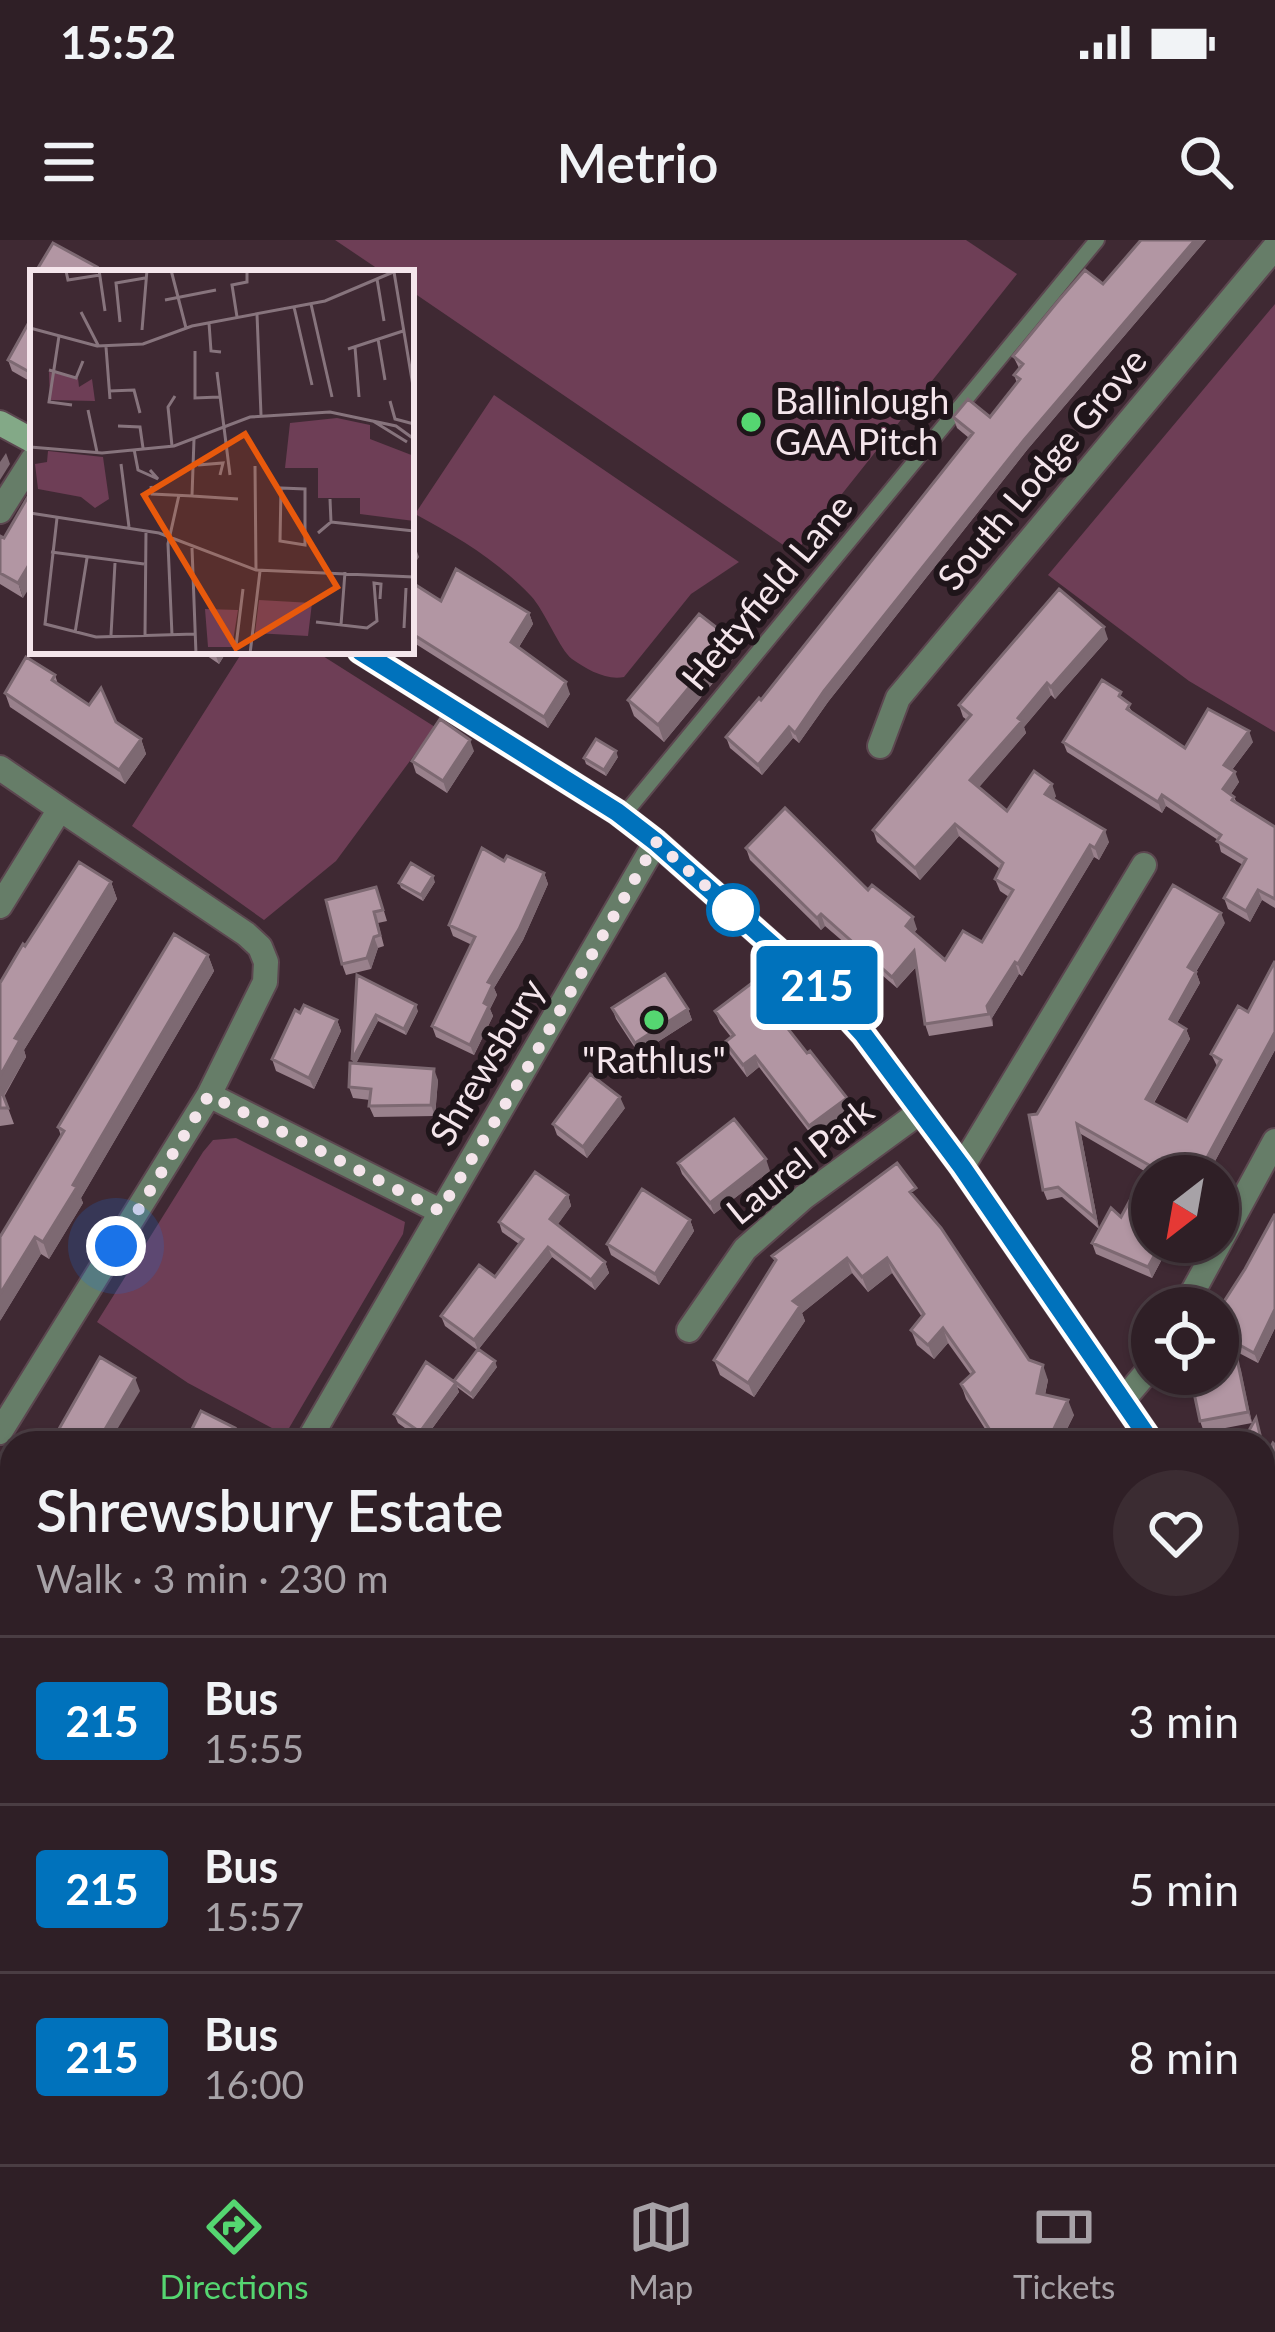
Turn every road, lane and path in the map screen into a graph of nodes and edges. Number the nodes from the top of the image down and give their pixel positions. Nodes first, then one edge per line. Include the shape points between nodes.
1 (1097, 240) edge
2 (1275, 247) edge
3 (0, 423) edge
4 (30, 439) edge
5 (30, 464) edge
6 (0, 511) edge
7 (365, 654) edge
8 (880, 746) dead end
9 (0, 768) edge
10 (60, 808) junction
11 (622, 817) junction
12 (656, 842) junction
13 (1144, 865) dead end
14 (0, 906) edge
15 (209, 1095) junction
16 (920, 1112) junction
17 (1275, 1141) edge
18 (962, 1167) junction
19 (440, 1211) junction
20 (1195, 1287) edge
21 (689, 1330) dead end
22 (1131, 1391) edge
23 (1123, 1400) junction
24 (1, 1431) edge
25 (314, 1431) edge
26 (1144, 1431) edge

1 - 11 lane, Hettyfield Lane
2 - 8 street, South Lodge Grove via 898,698
3 - 4 street
5 - 6 street
7 - 11 street
9 - 10 street
10 - 14 street
10 - 15 street via 260,947 267,980
11 - 12 street
12 - 16 street via 832,999
12 - 19 street, Shrewsbury
13 - 18 street
15 - 19 street
15 - 24 street
16 - 18 street
16 - 21 street, Laurel Park via 745,1249
17 - 20 street
18 - 23 street
19 - 25 street, Shrewsbury
22 - 23 street
23 - 26 street

